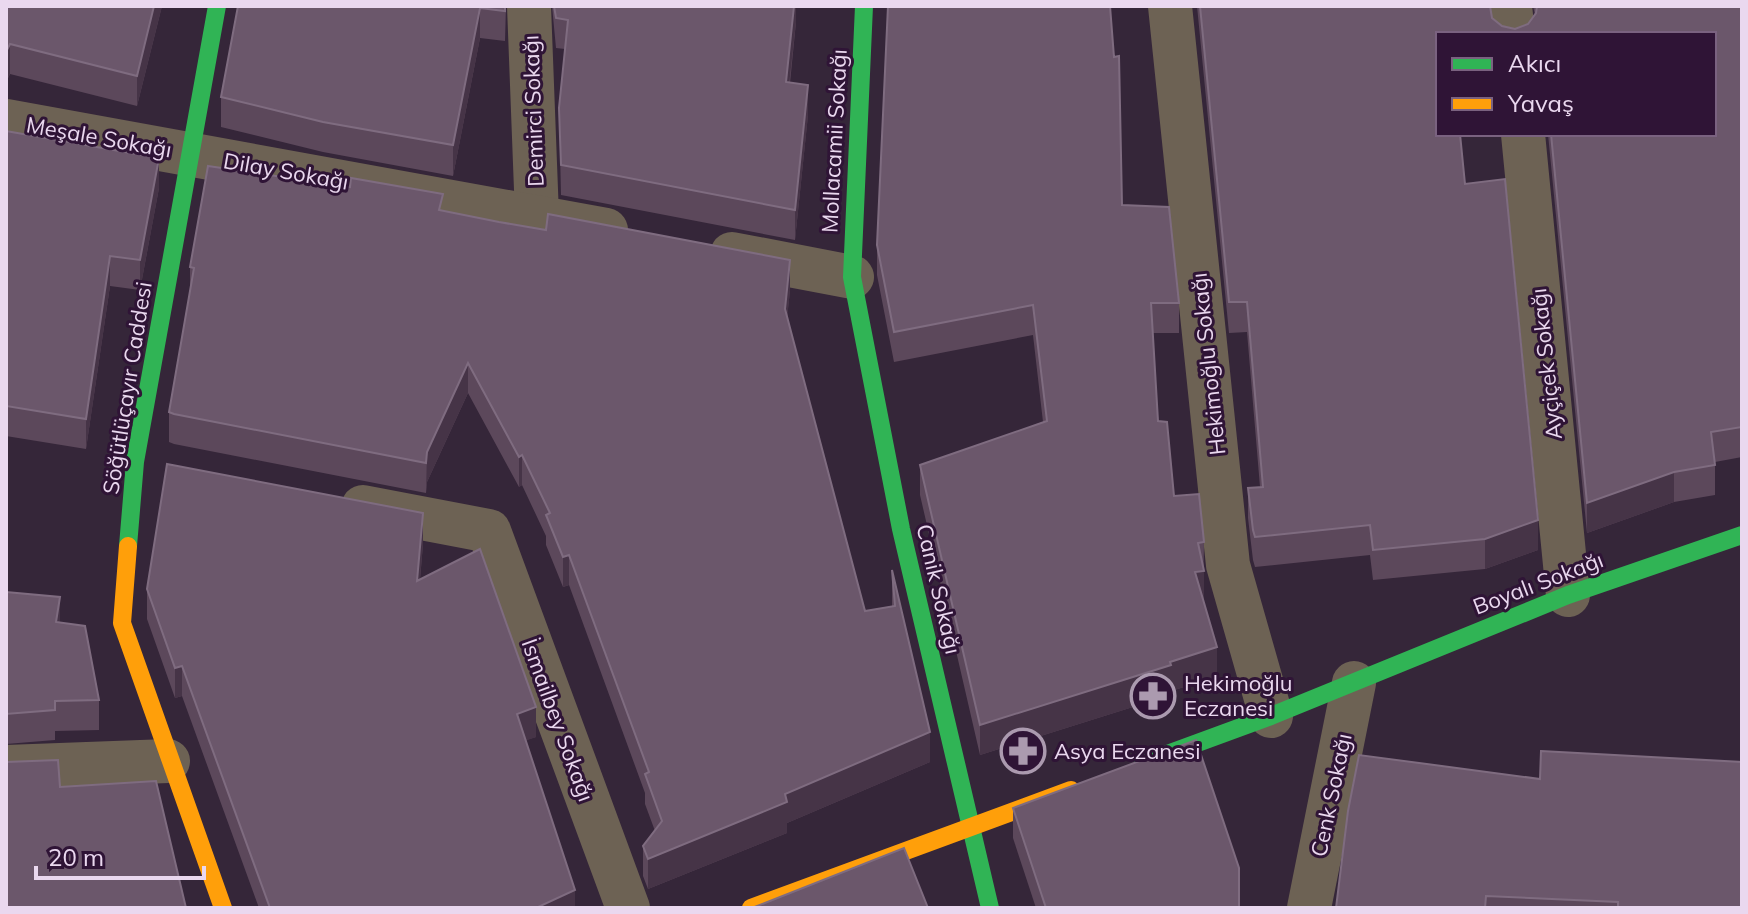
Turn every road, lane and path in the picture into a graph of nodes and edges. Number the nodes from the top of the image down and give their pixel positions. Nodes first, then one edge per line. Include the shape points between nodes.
1 (217, 6) edge
2 (529, 6) edge
3 (864, 6) edge
4 (1170, 6) edge
5 (1510, 6) edge
6 (1513, 32) edge
7 (6, 121) edge
8 (1523, 136) edge
9 (192, 154) junction
10 (537, 216) junction
11 (642, 237) edge
12 (687, 245) edge
13 (852, 277) junction
14 (135, 462) junction
15 (181, 471) edge
16 (320, 498) edge
17 (1742, 535) edge
18 (1568, 595) junction
19 (1354, 683) junction
20 (1271, 716) junction
21 (168, 761) junction
22 (6, 767) edge
23 (1127, 769) edge
24 (1084, 785) edge
25 (968, 827) junction
26 (223, 908) edge
27 (628, 908) edge
28 (751, 908) edge
29 (990, 908) edge
30 (1309, 908) edge

1 - 9 street, Söğütlüçayır Caddesi
2 - 10 street, Demirci Sokağı
3 - 13 street, Mollacamii Sokağı
4 - 20 street, Hekimoğlu Sokağı via 1228,565
5 - 6 street
7 - 9 street, Meşale Sokağı
8 - 18 street, Ayçiçek Sokağı
9 - 10 street, Dilay Sokağı
9 - 14 street, Söğütlüçayır Caddesi
10 - 11 street, Dilay Sokağı
12 - 13 street
13 - 25 street, Canik Sokağı via 901,529
14 - 15 street
14 - 21 street, Söğütlüçayır Caddesi via 122,623
16 - 27 street, İsmailbey Sokağı via 489,531
17 - 18 street, Boyalı Sokağı
18 - 19 street, Boyalı Sokağı
19 - 20 street
19 - 30 street, Cenk Sokağı
20 - 23 street
21 - 22 street
21 - 26 street, Söğütlüçayır Caddesi
24 - 25 street
25 - 28 street
25 - 29 street, Canik Sokağı

